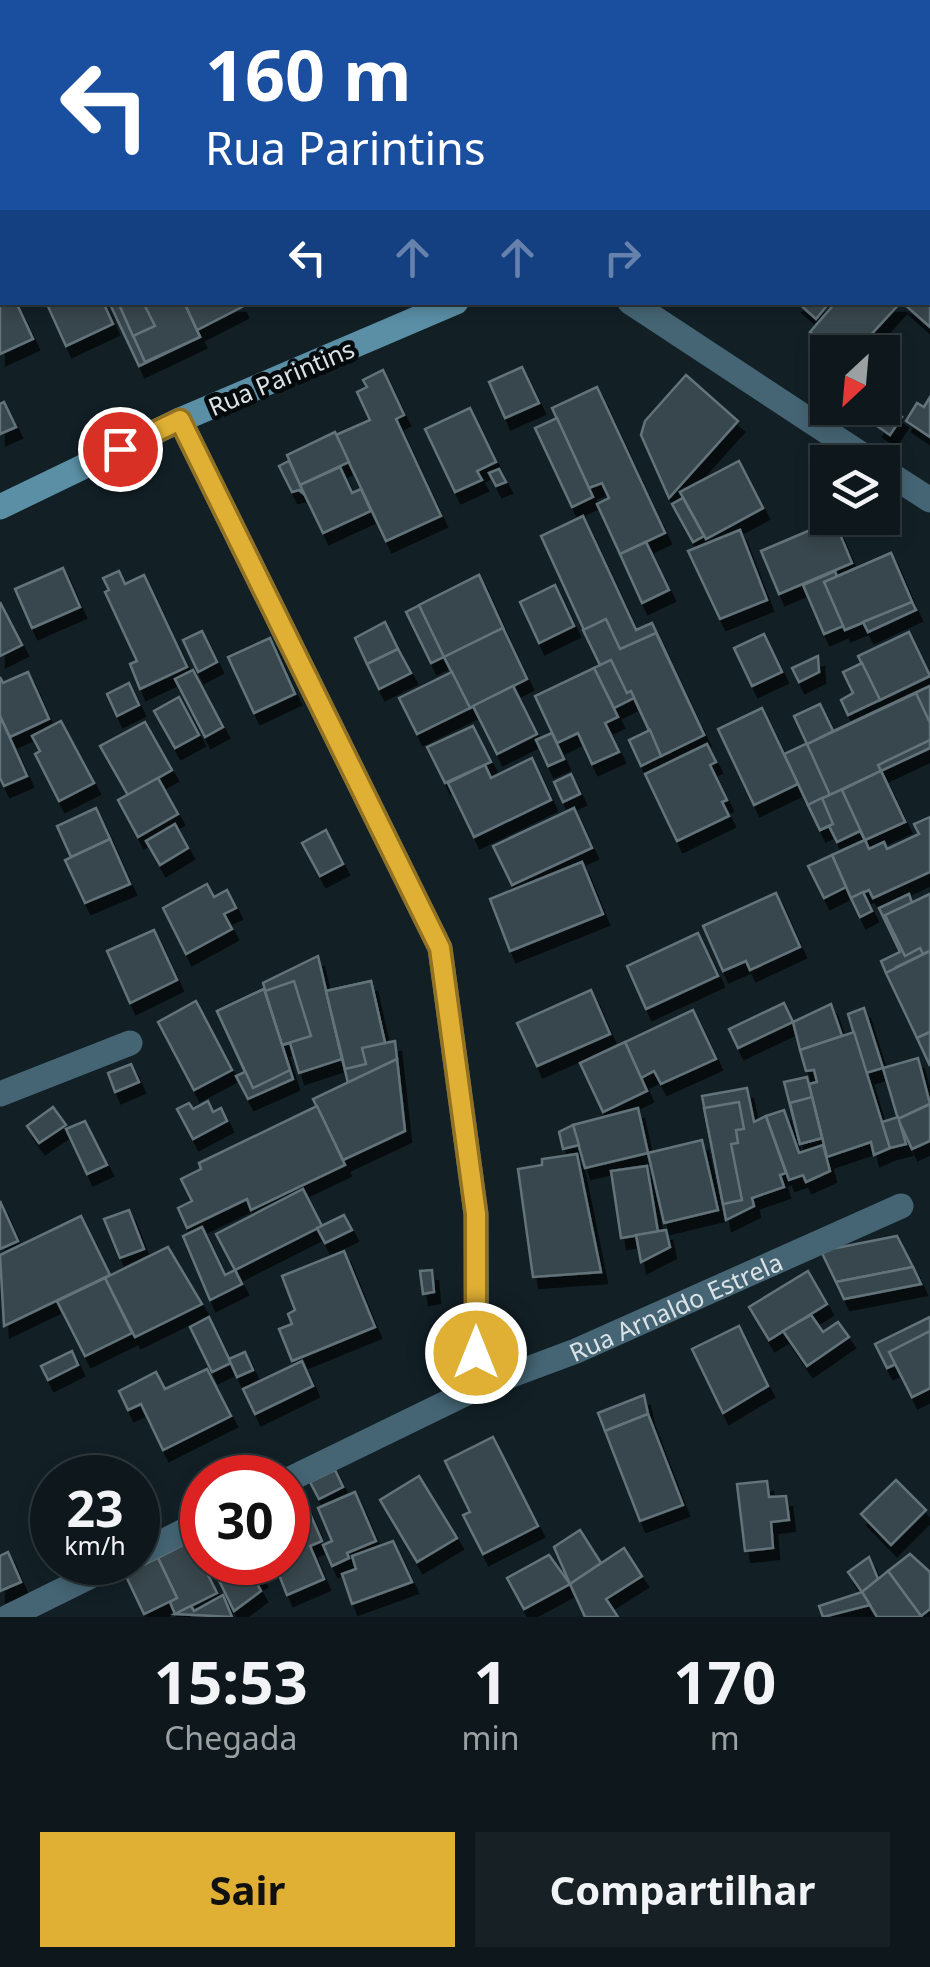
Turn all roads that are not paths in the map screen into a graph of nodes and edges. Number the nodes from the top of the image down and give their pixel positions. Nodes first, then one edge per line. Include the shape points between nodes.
1 (449, 305) edge
2 (635, 305) edge
3 (180, 420) junction
4 (847, 445) edge
5 (900, 481) edge
6 (930, 500) edge
7 (0, 507) edge
8 (130, 1043) dead end
9 (0, 1094) edge
10 (901, 1206) dead end
11 (476, 1388) junction
12 (310, 1469) edge
13 (73, 1585) edge
14 (8, 1617) edge

1 - 3 street, Rua Parintins
2 - 4 street
3 - 7 street, Rua Parintins
3 - 11 street via 440,948 476,1214
5 - 6 street
8 - 9 street
10 - 11 street, Rua Arnaldo Estrela via 576,1351
11 - 12 street, Rua Arnaldo Estrela
13 - 14 street

